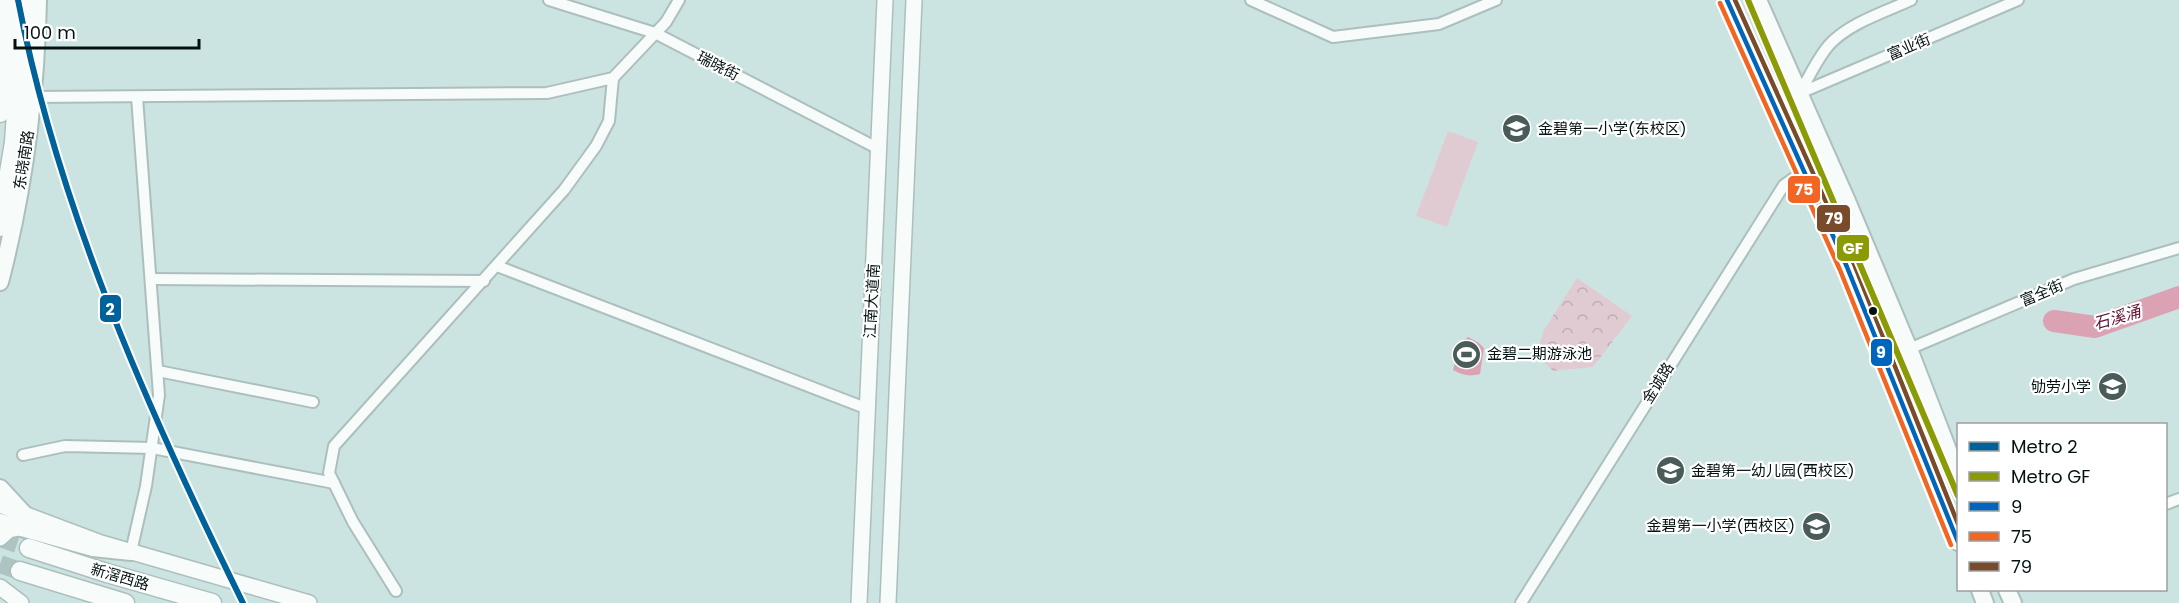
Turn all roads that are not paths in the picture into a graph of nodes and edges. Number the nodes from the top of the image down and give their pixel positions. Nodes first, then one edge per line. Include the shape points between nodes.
1 (5, 0) edge
2 (24, 0) edge
3 (38, 0) edge
4 (549, 0) edge
5 (678, 0) edge
6 (885, 0) edge
7 (914, 0) edge
8 (1251, 0) edge
9 (1496, 0) edge
10 (1727, 0) edge
11 (1758, 0) edge
12 (1911, 0) edge
13 (2018, 0) edge
14 (0, 25) edge
15 (656, 33) junction
16 (613, 78) junction
17 (1800, 93) junction
18 (33, 97) junction
19 (137, 97) junction
20 (1775, 105) junction
21 (0, 113) edge
22 (879, 149) junction
23 (1804, 171) junction
24 (0, 227) edge
25 (2179, 248) edge
26 (497, 266) junction
27 (151, 279) junction
28 (484, 281) junction
29 (0, 282) edge
30 (1909, 349) junction
31 (158, 371) junction
32 (313, 402) dead end
33 (868, 409) junction
34 (152, 448) junction
35 (23, 455) dead end
36 (1957, 471) edge
37 (334, 483) junction
38 (0, 488) edge
39 (0, 505) edge
40 (25, 521) junction
41 (0, 522) edge
42 (0, 538) edge
43 (1957, 538) edge
44 (29, 548) tunnel mouth
45 (131, 552) junction
46 (20, 571) tunnel mouth
47 (0, 587) edge
48 (396, 591) dead end
49 (0, 601) edge
50 (6, 603) edge
51 (21, 603) edge
52 (124, 603) edge
53 (212, 603) edge
54 (309, 603) edge
55 (859, 603) edge
56 (888, 603) edge
57 (1521, 603) edge

1 - 14 highway
1 - 21 highway
2 - 24 highway via 14,142
3 - 18 main road, 东晓南路
4 - 15 street, 瑞晓街
5 - 15 street
6 - 22 main road, 江南大道南
7 - 56 main road, 江南大道南
8 - 9 street via 1333,37 1439,24
10 - 20 main road
11 - 17 main road
12 - 17 street via 1841,35 1821,56
13 - 17 street, 富业街
15 - 16 street
15 - 22 street, 瑞晓街
16 - 19 street via 548,93
16 - 26 street via 609,121 596,146 564,190
17 - 20 main road
17 - 30 main road
18 - 19 street
18 - 29 main road, 东晓南路
19 - 27 street
20 - 23 main road
22 - 33 main road, 江南大道南
23 - 43 main road via 1872,325
23 - 57 street, 金诚路 via 1784,185
25 - 30 street, 富全街 via 2074,279
26 - 28 street
26 - 33 street
27 - 28 street
27 - 31 street
28 - 37 street via 334,447 329,473
30 - 36 main road
31 - 32 street
31 - 34 street
33 - 55 main road, 江南大道南
34 - 35 street via 65,446
34 - 37 street
34 - 45 street
37 - 48 street
38 - 40 main road
39 - 40 main road
40 - 41 main road
40 - 42 main road
40 - 45 main road via 93,548
44 - 53 highway, 新滘西路
45 - 54 main road
46 - 52 highway, 新滘西路
47 - 51 main road
49 - 50 main road

